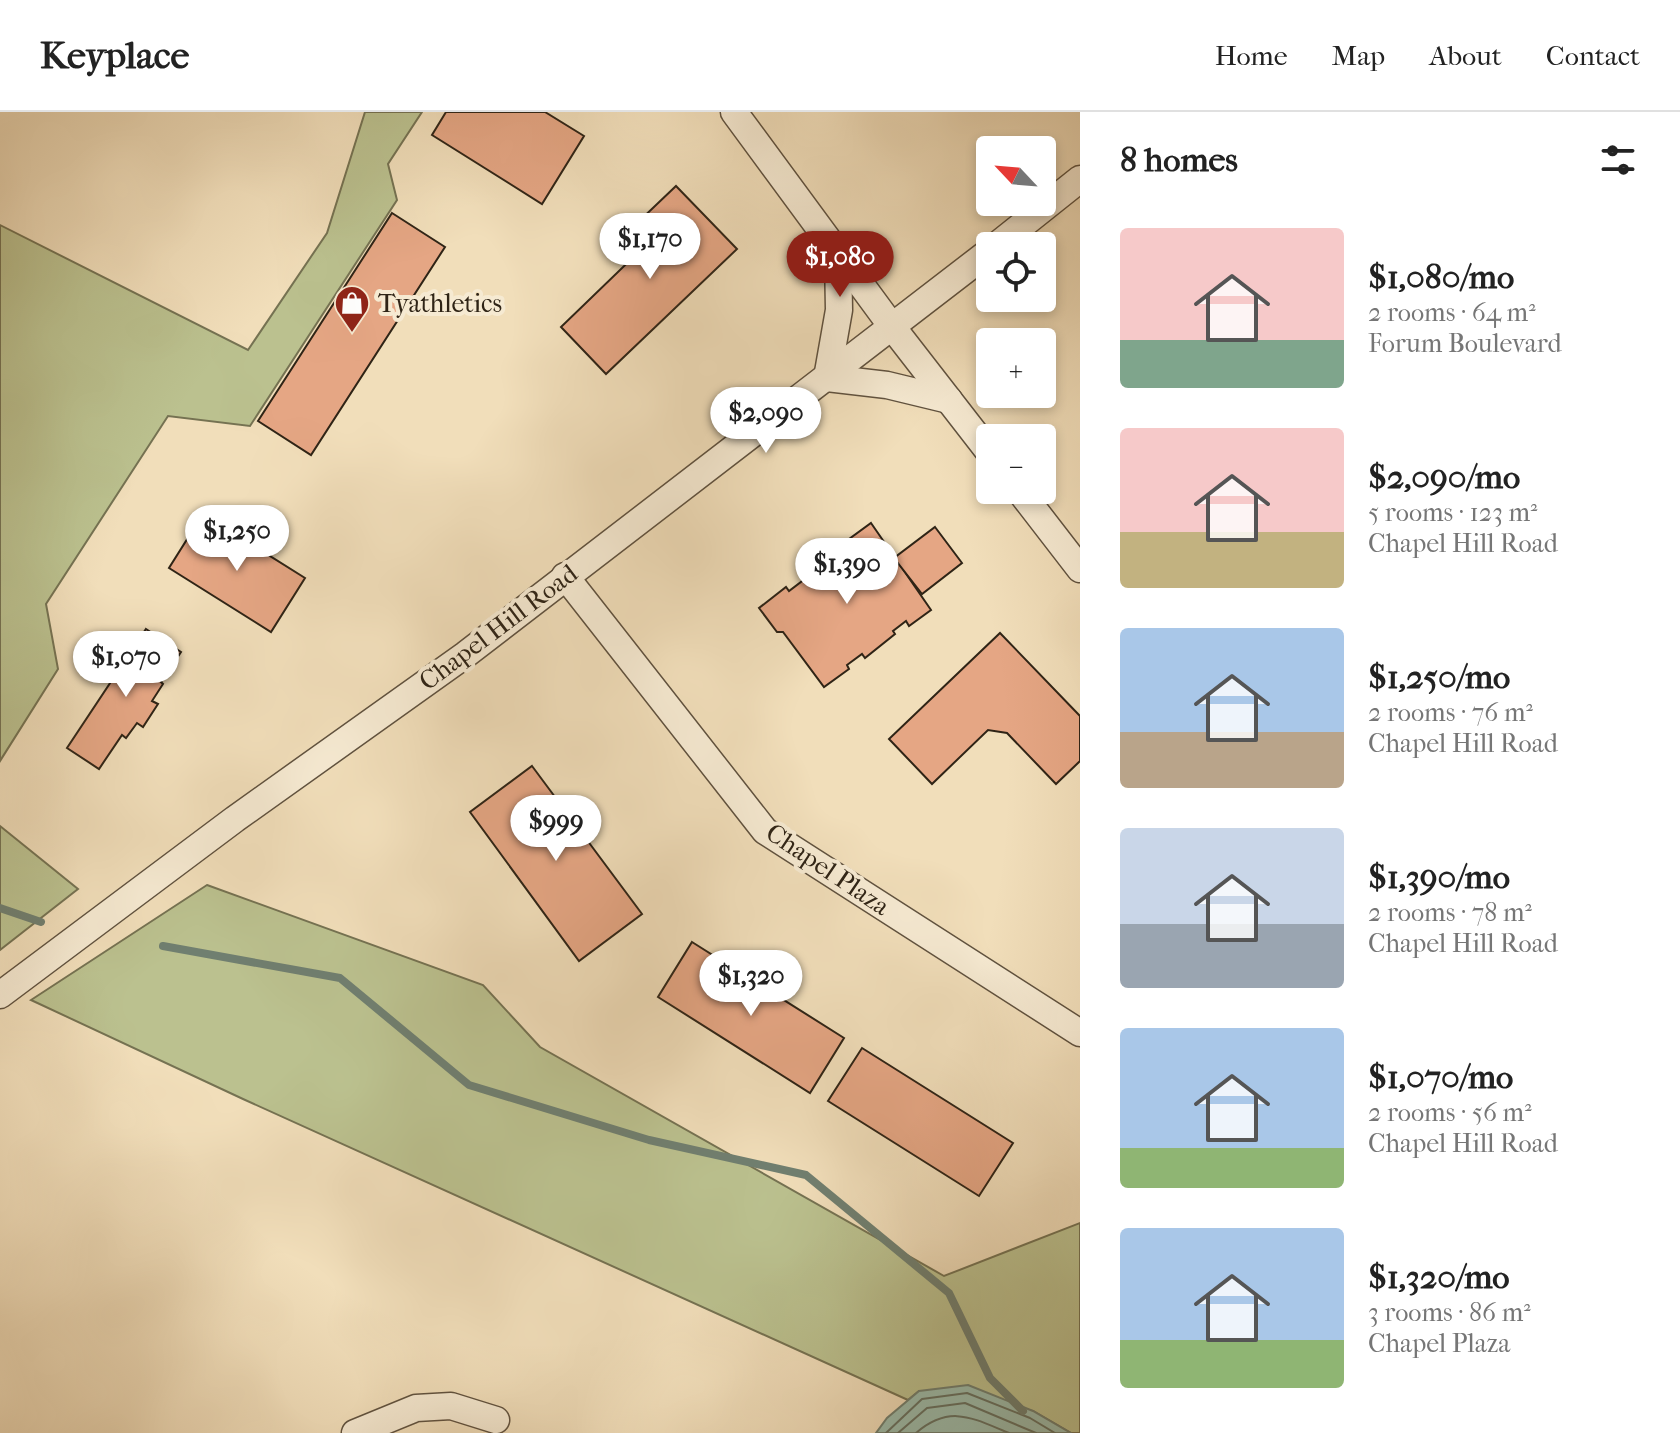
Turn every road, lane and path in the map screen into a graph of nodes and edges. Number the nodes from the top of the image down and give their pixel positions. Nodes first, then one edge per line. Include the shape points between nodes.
1 (734, 112) edge
2 (1080, 179) edge
3 (1014, 232) edge
4 (838, 254) junction
5 (976, 262) edge
6 (893, 328) junction
7 (827, 378) junction
8 (949, 400) junction
9 (976, 435) edge
10 (1030, 504) edge
11 (1080, 569) edge
12 (565, 576) junction
13 (0, 995) edge
14 (1080, 1033) edge
15 (496, 1420) dead end
16 (355, 1433) edge

1 - 4 street
2 - 3 street
4 - 6 street
4 - 7 street via 839,310
5 - 6 street, Chapel Hill Road
6 - 7 street, Chapel Hill Road
6 - 8 street
7 - 8 street
7 - 12 street, Chapel Hill Road
8 - 9 street
10 - 11 street
12 - 13 street, Chapel Hill Road
12 - 14 street, Chapel Plaza via 765,831
15 - 16 street via 451,1406 416,1408

